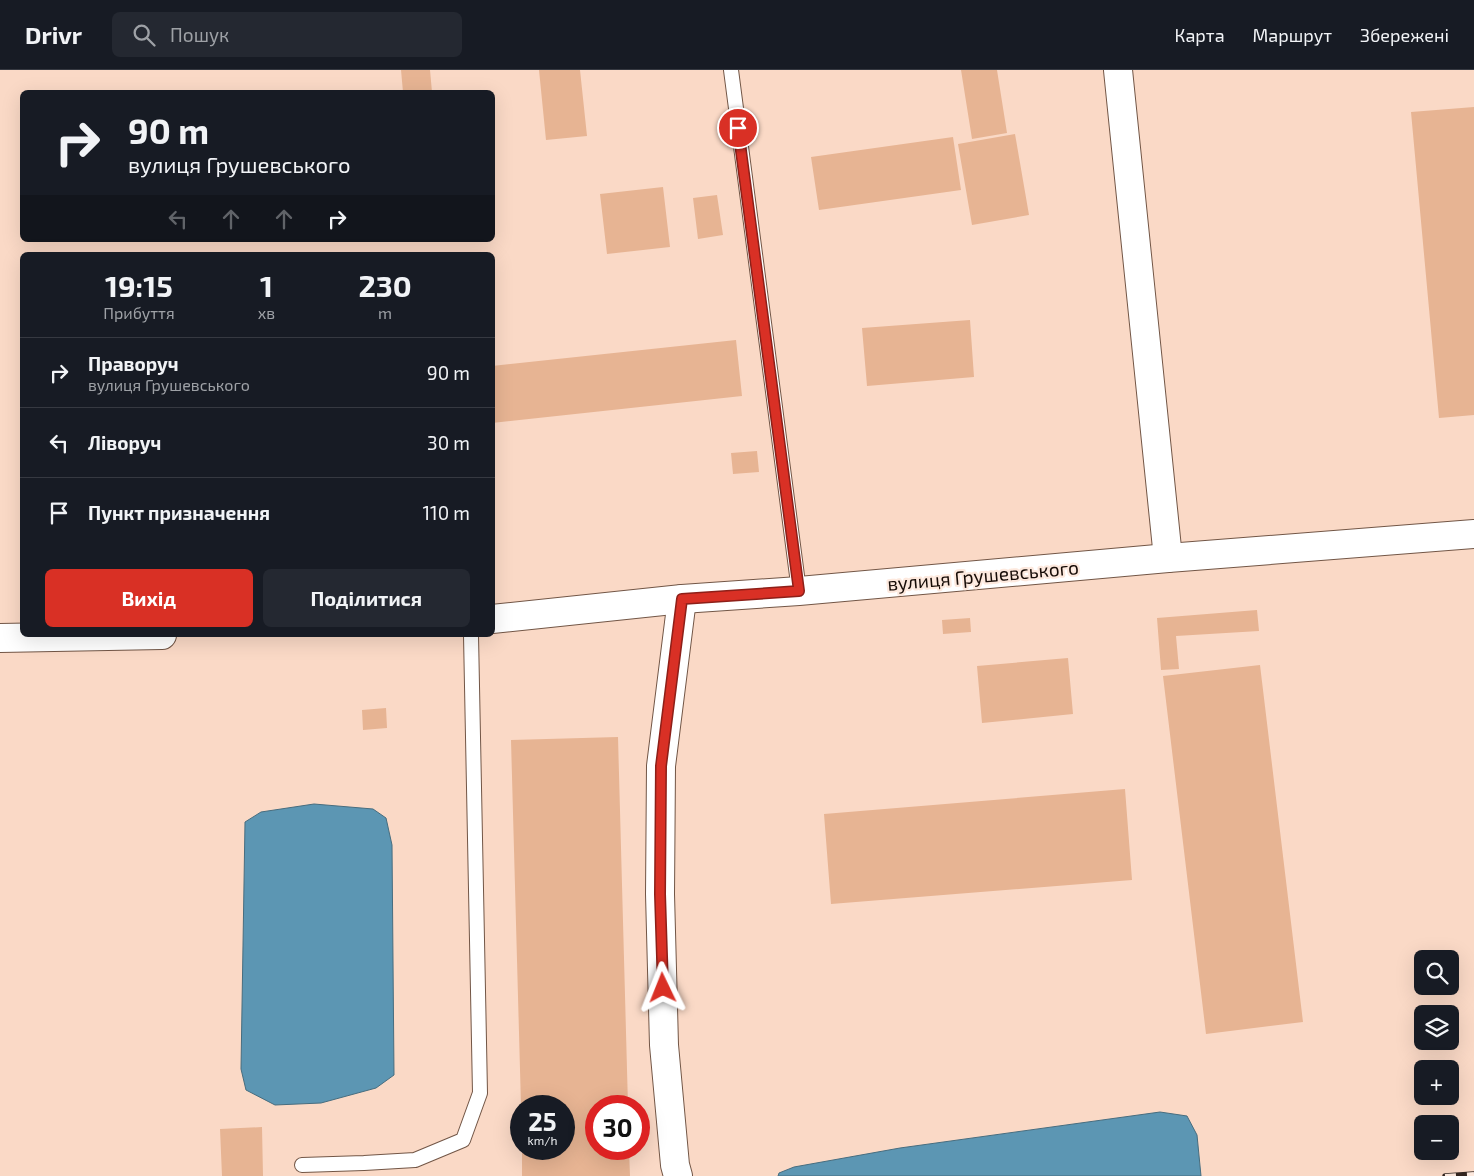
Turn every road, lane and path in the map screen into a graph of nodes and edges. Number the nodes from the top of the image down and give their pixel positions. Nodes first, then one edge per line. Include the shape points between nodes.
1 (731, 70) edge
2 (1118, 70) edge
3 (1474, 534) edge
4 (1168, 558) junction
5 (799, 591) junction
6 (682, 599) junction
7 (495, 619) edge
8 (54, 637) edge
9 (471, 637) edge
10 (0, 638) edge
11 (302, 1165) dead end
12 (678, 1176) edge

1 - 5 lane
2 - 4 street
3 - 4 street, вулиця Грушевського
4 - 5 street, вулиця Грушевського
5 - 6 street, вулиця Грушевського
6 - 7 street, вулиця Грушевського
6 - 12 street via 661,766 660,894 664,1045
8 - 10 street
9 - 11 lane via 480,1093 463,1140 455,1144 415,1160

